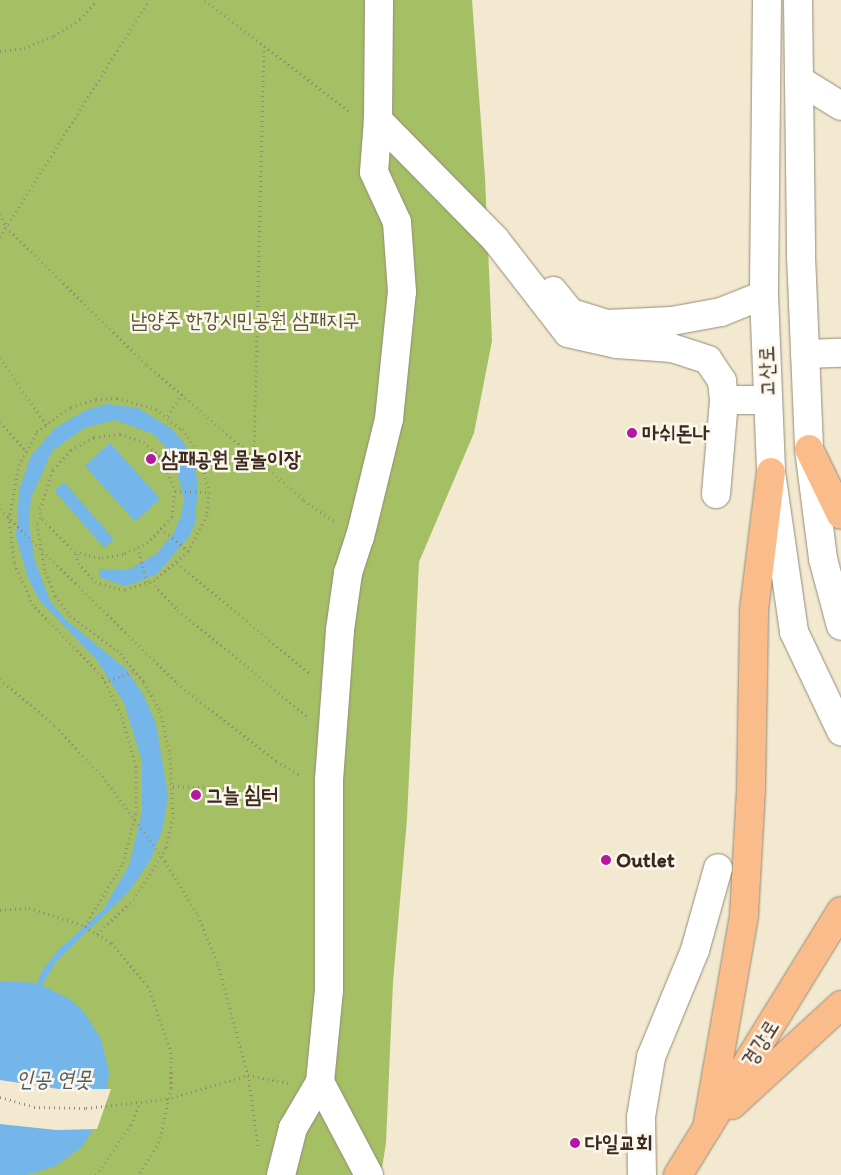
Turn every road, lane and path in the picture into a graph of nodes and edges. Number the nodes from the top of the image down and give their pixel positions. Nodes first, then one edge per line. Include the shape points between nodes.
1 (97, 0) edge
2 (149, 0) edge
3 (205, 0) edge
4 (379, 0) edge
5 (767, 0) edge
6 (798, 0) edge
7 (264, 48) junction
8 (0, 51) edge
9 (799, 80) junction
10 (841, 106) edge
11 (377, 126) junction
12 (0, 214) edge
13 (6, 227) junction
14 (0, 237) edge
15 (495, 239) junction
16 (764, 295) junction
17 (841, 353) edge
18 (805, 354) junction
19 (0, 358) edge
20 (182, 394) junction
21 (724, 400) junction
22 (768, 400) junction
23 (168, 416) junction
24 (0, 422) edge
25 (47, 425) junction
26 (809, 449) junction
27 (26, 451) junction
28 (254, 456) junction
29 (771, 472) junction
30 (175, 491) junction
31 (209, 492) junction
32 (716, 494) dead end
33 (0, 510) edge
34 (841, 515) edge
35 (41, 518) junction
36 (9, 519) junction
37 (161, 528) junction
38 (360, 537) junction
39 (138, 547) junction
40 (188, 550) junction
41 (75, 552) junction
42 (41, 553) junction
43 (178, 563) junction
44 (149, 583) junction
45 (841, 626) edge
46 (134, 671) junction
47 (0, 679) edge
48 (104, 682) junction
49 (336, 688) junction
50 (333, 726) junction
51 (841, 730) edge
52 (329, 780) junction
53 (173, 786) junction
54 (227, 788) dead end
55 (134, 818) junction
56 (162, 856) junction
57 (718, 868) dead end
58 (0, 910) edge
59 (841, 911) edge
60 (86, 926) junction
61 (97, 934) junction
62 (841, 1005) edge
63 (248, 1075) junction
64 (320, 1082) junction
65 (0, 1097) edge
66 (167, 1098) junction
67 (140, 1102) junction
68 (707, 1128) junction
69 (259, 1148) dead end
70 (96, 1175) edge
71 (138, 1175) edge
72 (281, 1175) edge
73 (369, 1175) edge
74 (642, 1175) edge
75 (678, 1175) edge

1 - 8 path via 80,19 54,36 24,48
2 - 13 path
3 - 7 path
4 - 11 street
5 - 16 street, 고산로
6 - 9 street, 고산로
7 - 11 path
7 - 28 path
9 - 10 street
9 - 18 street, 고산로
11 - 15 street
11 - 38 street via 374,172 397,222 402,292 389,419
12 - 13 path
13 - 14 path
13 - 20 path via 146,365
15 - 16 street via 527,258 571,312 607,324 672,321 721,312
15 - 21 street via 568,333 617,344 672,348 708,360 722,381
16 - 22 street, 고산로
17 - 18 street
18 - 26 street, 고산로
19 - 25 path
20 - 23 path
20 - 28 path
21 - 22 street
21 - 32 street
22 - 29 street, 고산로
23 - 25 path via 136,402 117,398 96,399 70,407
23 - 31 path via 182,428 199,453
24 - 27 path
25 - 27 path via 37,432
26 - 34 main road
26 - 45 street, 고산로 via 823,559
27 - 36 path via 19,465
28 - 38 path via 304,500
29 - 51 street, 고산로 via 794,632
29 - 68 main road via 754,610 752,789 744,915
30 - 31 path
30 - 35 path via 162,458 144,442 120,434 94,437 71,450 53,469 40,509
30 - 37 path via 172,517
31 - 40 path via 207,515
33 - 36 path
35 - 41 path
35 - 42 path via 37,524
36 - 42 path
36 - 48 path via 14,562 33,605
37 - 39 path
37 - 40 path
38 - 49 street via 348,573
39 - 41 path via 124,554 100,558
39 - 44 path
40 - 43 path
41 - 44 path via 79,564 96,582 126,590
42 - 46 path via 55,596 70,616 117,650
42 - 52 path via 177,683 236,731 306,778
43 - 44 path
43 - 49 path via 316,680
44 - 50 path via 292,704 314,720
46 - 48 path
46 - 53 path via 160,711 170,753
47 - 55 path via 55,726
48 - 55 path via 121,714 136,766
49 - 50 street
50 - 52 street
52 - 64 street via 329,990
53 - 54 path
53 - 56 path via 173,817
55 - 56 path
55 - 60 path via 123,863
56 - 61 path via 134,899
56 - 63 path via 198,915 218,964
57 - 74 street via 695,950 651,1057 641,1117
58 - 60 path via 29,908
59 - 68 main road, 경강로
60 - 61 path
61 - 66 path via 111,943 148,986 172,1052 171,1088
62 - 68 main road
63 - 64 path via 302,1086
63 - 66 path
63 - 69 path
64 - 72 street via 293,1128
64 - 73 street
65 - 67 path via 34,1106
66 - 67 path
66 - 71 path via 159,1142
67 - 70 path via 132,1125
68 - 75 main road, 경강로

